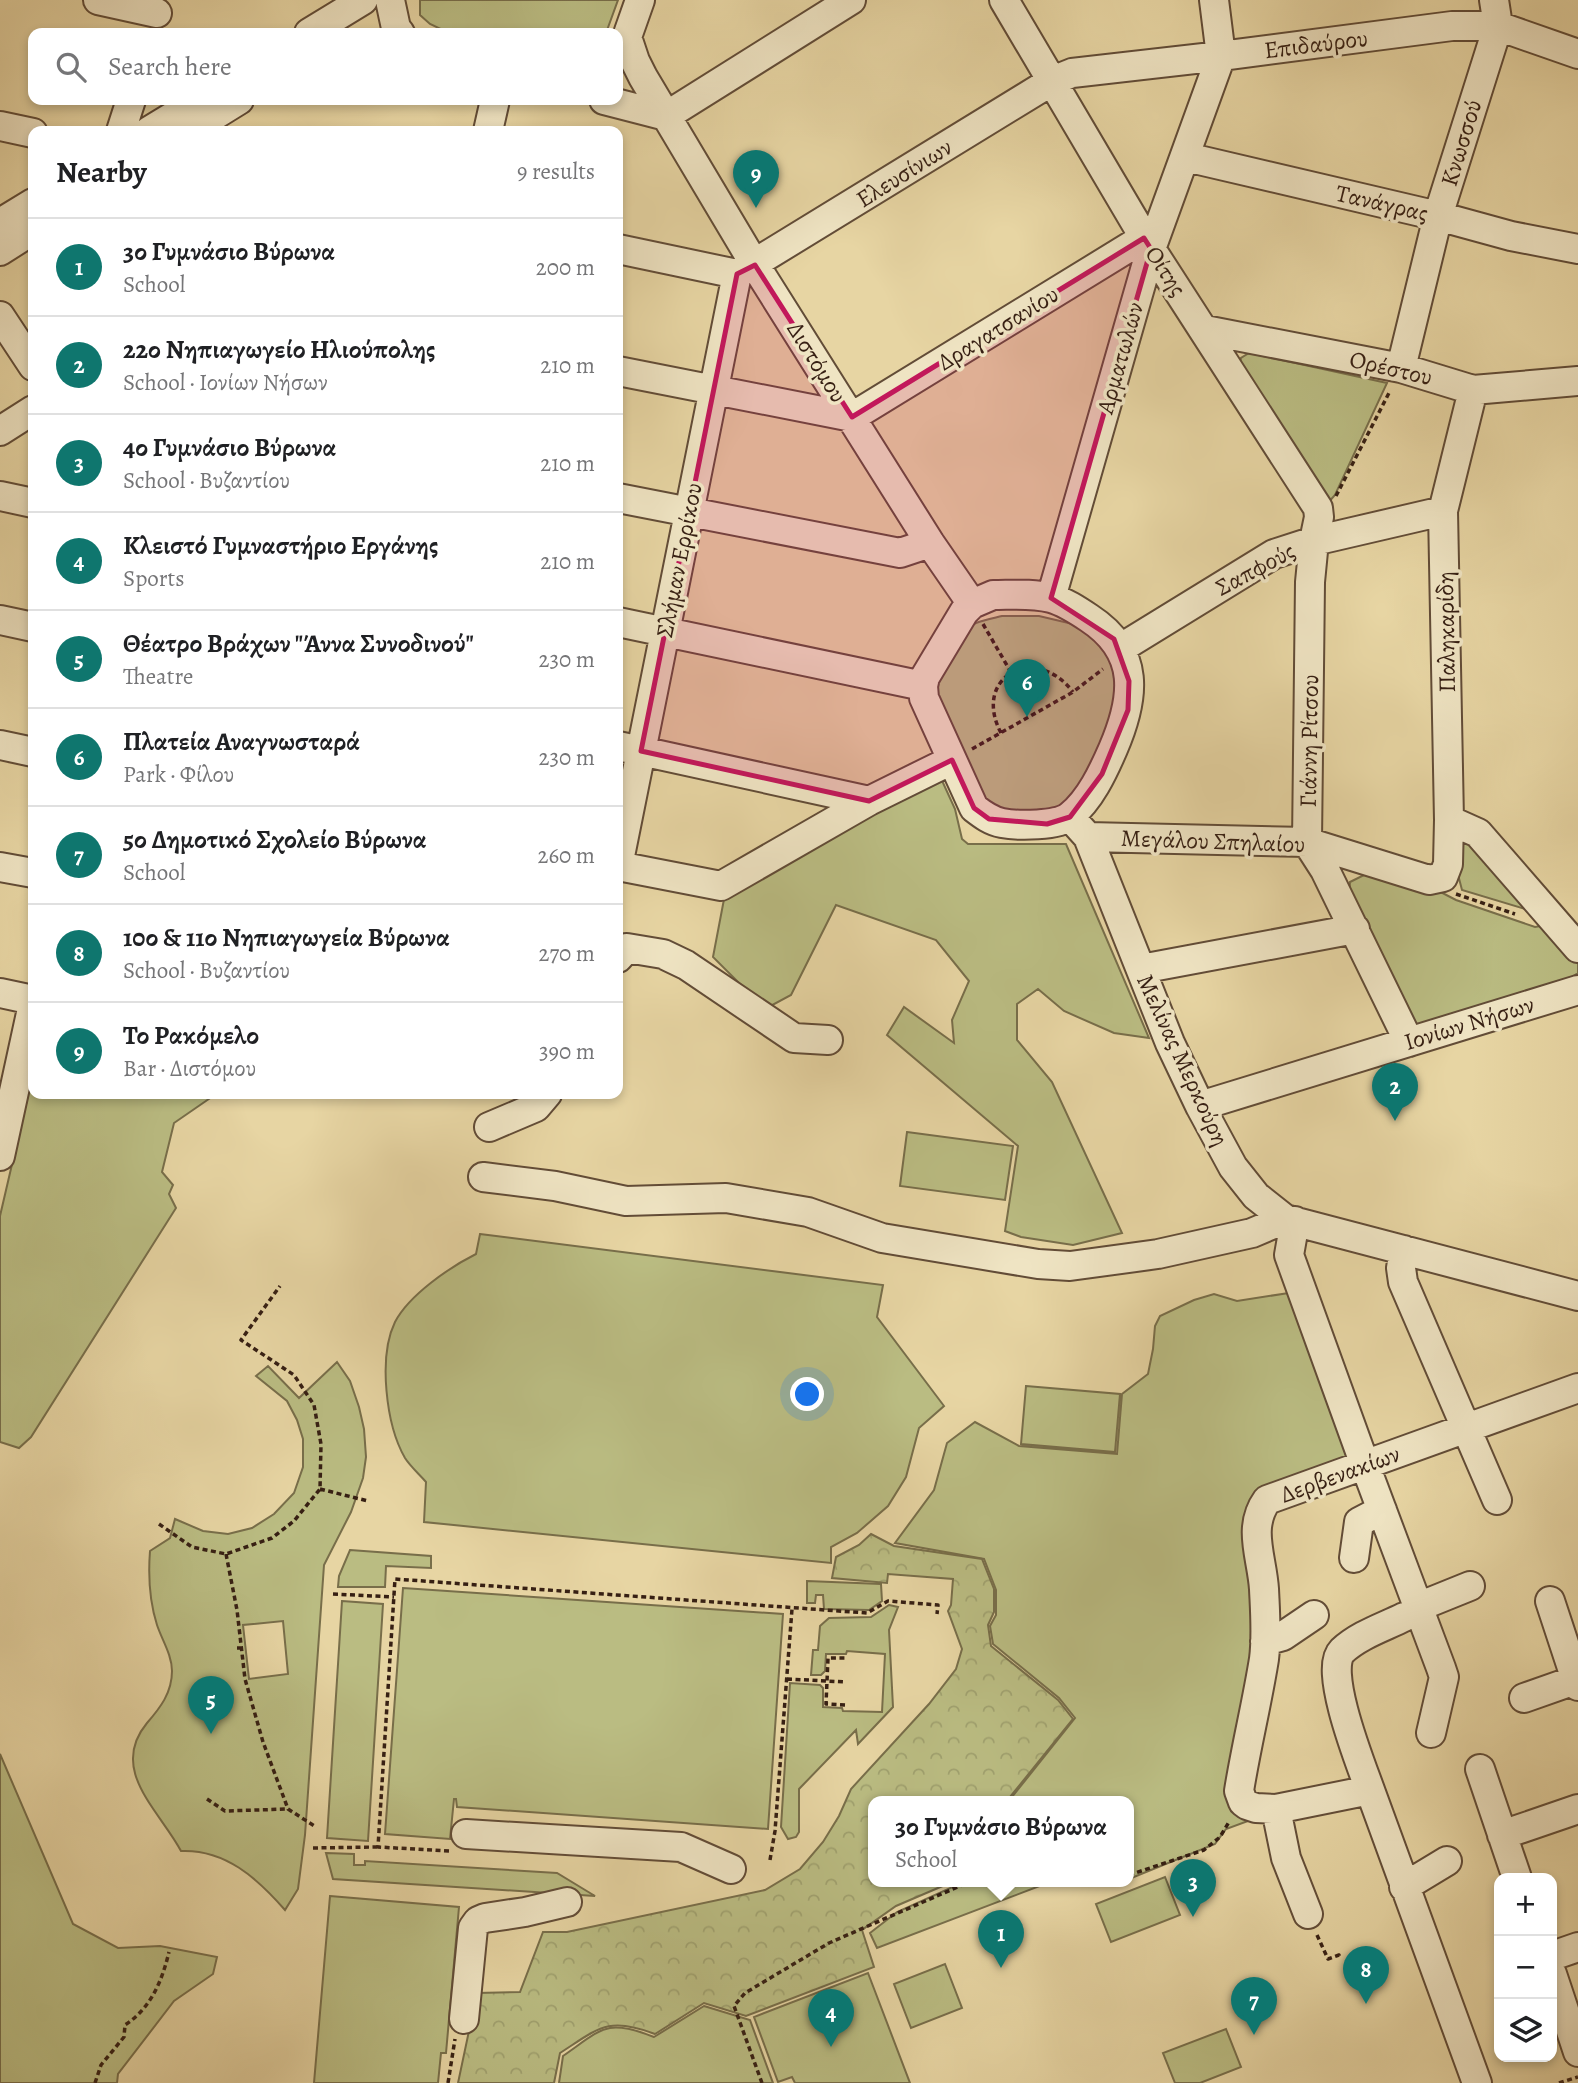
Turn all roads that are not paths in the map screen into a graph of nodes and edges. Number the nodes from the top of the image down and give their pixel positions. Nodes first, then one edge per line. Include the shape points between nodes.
1 (98, 0) edge
2 (363, 0) edge
3 (390, 0) edge
4 (640, 0) edge
5 (851, 0) edge
6 (1004, 0) edge
7 (1214, 0) edge
8 (1496, 13) edge
9 (156, 15) edge
10 (317, 28) edge
11 (396, 28) edge
12 (623, 45) edge
13 (1578, 54) edge
14 (1221, 56) junction
15 (1052, 81) junction
16 (129, 105) edge
17 (192, 105) edge
18 (231, 105) edge
19 (494, 105) edge
20 (623, 105) edge
21 (666, 116) junction
22 (0, 126) edge
23 (123, 126) edge
24 (157, 126) edge
25 (197, 126) edge
26 (489, 126) edge
27 (28, 132) edge
28 (1186, 157) junction
29 (28, 206) edge
30 (1438, 216) junction
31 (0, 223) edge
32 (28, 233) edge
33 (1148, 243) junction
34 (1578, 249) edge
35 (623, 250) edge
36 (0, 251) edge
37 (746, 270) junction
38 (0, 316) edge
39 (1205, 330) junction
40 (28, 358) edge
41 (1401, 368) junction
42 (623, 372) edge
43 (1578, 381) edge
44 (714, 390) junction
45 (1473, 390) junction
46 (28, 414) edge
47 (852, 417) junction
48 (0, 431) edge
49 (0, 496) edge
50 (623, 499) edge
51 (28, 502) edge
52 (1443, 511) junction
53 (689, 512) junction
54 (1317, 529) junction
55 (930, 543) junction
56 (1051, 598) junction
57 (972, 604) junction
58 (0, 620) edge
59 (623, 623) edge
60 (28, 626) edge
61 (665, 632) junction
62 (1121, 648) junction
63 (923, 686) junction
64 (0, 745) edge
65 (629, 749) edge
66 (28, 751) edge
67 (952, 760) junction
68 (869, 802) junction
69 (623, 813) edge
70 (1449, 820) junction
71 (1079, 827) junction
72 (1307, 842) junction
73 (0, 867) edge
74 (623, 867) edge
75 (28, 872) edge
76 (1443, 877) joint
77 (1354, 929) junction
78 (1578, 948) edge
79 (623, 952) edge
80 (1140, 969) junction
81 (1578, 990) edge
82 (0, 993) edge
83 (28, 1001) edge
84 (28, 1021) edge
85 (828, 1040) dead end
86 (1409, 1042) junction
87 (28, 1093) edge
88 (543, 1099) edge
89 (1200, 1106) junction
90 (5, 1111) edge
91 (489, 1127) dead end
92 (0, 1156) edge
93 (482, 1177) dead end
94 (1290, 1220) junction
95 (1404, 1250) junction
96 (1578, 1296) edge
97 (1578, 1388) edge
98 (1468, 1428) junction
99 (1365, 1465) junction
100 (1497, 1500) dead end
101 (1382, 1510) junction
102 (1354, 1558) dead end
103 (1470, 1586) dead end
104 (1550, 1601) dead end
105 (1411, 1612) junction
106 (1314, 1615) dead end
107 (1265, 1641) junction
108 (1577, 1682) edge
109 (1524, 1698) dead end
110 (1431, 1733) dead end
111 (1480, 1769) dead end
112 (1370, 1790) junction
113 (1276, 1809) junction
114 (1578, 1809) edge
115 (466, 1834) road end
116 (1502, 1835) junction
117 (1447, 1861) dead end
118 (731, 1869) dead end
119 (1515, 1873) edge
120 (1404, 1887) junction
121 (567, 1902) dead end
122 (1308, 1914) dead end
123 (1578, 1947) edge
124 (1557, 1954) edge
125 (1557, 1989) edge
126 (464, 2019) road end
127 (1578, 2052) edge
128 (1477, 2083) edge

1 - 9 street
2 - 10 street
3 - 11 street
4 - 12 street
5 - 21 street
6 - 15 street, Οίτης
7 - 14 street, Αρματωλών
8 - 13 street, Επιδαύρου
8 - 14 street, Επιδαύρου via 1452,26
8 - 30 street, Κνωσσού
12 - 21 street, Διστόμου
14 - 15 street, Επιδαύρου via 1072,73
14 - 28 street, Αρματωλών
15 - 33 street, Οίτης
15 - 37 street, Ελευσίνιων
16 - 23 street
17 - 24 street
18 - 25 street
19 - 26 street
20 - 21 street
21 - 37 street, Διστόμου
22 - 27 street
28 - 30 street, Τανάγρας
28 - 33 street, Αρματωλών
29 - 31 street
30 - 34 street, Τανάγρας
30 - 41 street, Κνωσσού
32 - 36 street
33 - 39 street, Οίτης
33 - 47 street, Δραγατσανίου
33 - 56 street, Αρματωλών
35 - 37 street
37 - 44 street, Σλήμαν Ερρίκου
37 - 47 street, Διστόμου
38 - 40 street
39 - 41 street, Ορέστου
39 - 54 street, Οίτης via 1314,499
41 - 45 street, Ορέστου
42 - 44 street
43 - 45 street, Ορέστου
44 - 47 street
44 - 53 street, Σλήμαν Ερρίκου
45 - 52 street, Παληκαρίδη
46 - 48 street
47 - 55 street, Διστόμου
49 - 51 street
50 - 53 street
52 - 54 street, Σαπφούς
52 - 70 street, Παληκαρίδη
53 - 55 street via 900,553
53 - 61 street, Σλήμαν Ερρίκου
54 - 62 street, Σαπφούς
54 - 72 street, Γιάννη Ρίτσου via 1310,582
55 - 57 street, Διστόμου
56 - 57 street via 993,595
56 - 62 street via 1098,624
57 - 63 street
58 - 60 street
59 - 61 street
61 - 63 street
61 - 65 street, Σλήμαν Ερρίκου
62 - 71 street via 1129,673 1128,710
63 - 67 street, Μεγάλου Σπηλαίου
64 - 66 street
65 - 68 street
65 - 69 street, Σλήμαν Ερρίκου
67 - 68 street
67 - 71 street, Μεγάλου Σπηλαίου via 974,808 989,819
68 - 74 street via 721,886
70 - 76 street, Παληκαρίδη via 1448,864
70 - 78 street via 1478,833
71 - 72 street, Μεγάλου Σπηλαίου
71 - 80 street, Μελίνας Μερκούρη
72 - 76 street, Μεγάλου Σπηλαίου via 1429,880
72 - 77 street, Γιάννη Ρίτσου
73 - 75 street
77 - 80 street
77 - 86 street, Γιάννη Ρίτσου
79 - 85 street via 627,948 663,954 794,1038
80 - 89 street, Μελίνας Μερκούρη
81 - 86 street, Ιονίων Νήσων
82 - 83 street
84 - 90 street
86 - 89 street, Ιονίων Νήσων
87 - 90 street
88 - 91 street via 536,1107
89 - 94 street, Μελίνας Μερκούρη via 1233,1167 1256,1196
90 - 92 street
93 - 94 street via 626,1201 726,1198 808,1212 882,1238 1070,1266 1158,1254
94 - 95 street, Μελίνας Μερκούρη
94 - 99 street via 1289,1255
95 - 96 street, Μελίνας Μερκούρη
95 - 98 street via 1403,1282
97 - 98 street, Δερβενακίων
98 - 99 street, Δερβενακίων
98 - 100 street
99 - 101 street
99 - 107 street, Δερβενακίων via 1267,1500 1261,1509 1256,1526
101 - 102 street via 1359,1522
101 - 105 street
103 - 105 street
104 - 108 street
105 - 110 street via 1444,1677
105 - 112 street via 1340,1652 1335,1667 1347,1724
106 - 107 street via 1283,1636
107 - 113 street, Δερβενακίων via 1238,1791 1256,1808
108 - 109 street
111 - 116 street
112 - 113 street
112 - 120 street
113 - 122 street via 1286,1858
114 - 116 street
115 - 118 street via 681,1847
116 - 119 street
117 - 120 street
120 - 128 street
121 - 126 street via 478,1921 473,1928
123 - 124 street
125 - 127 street

